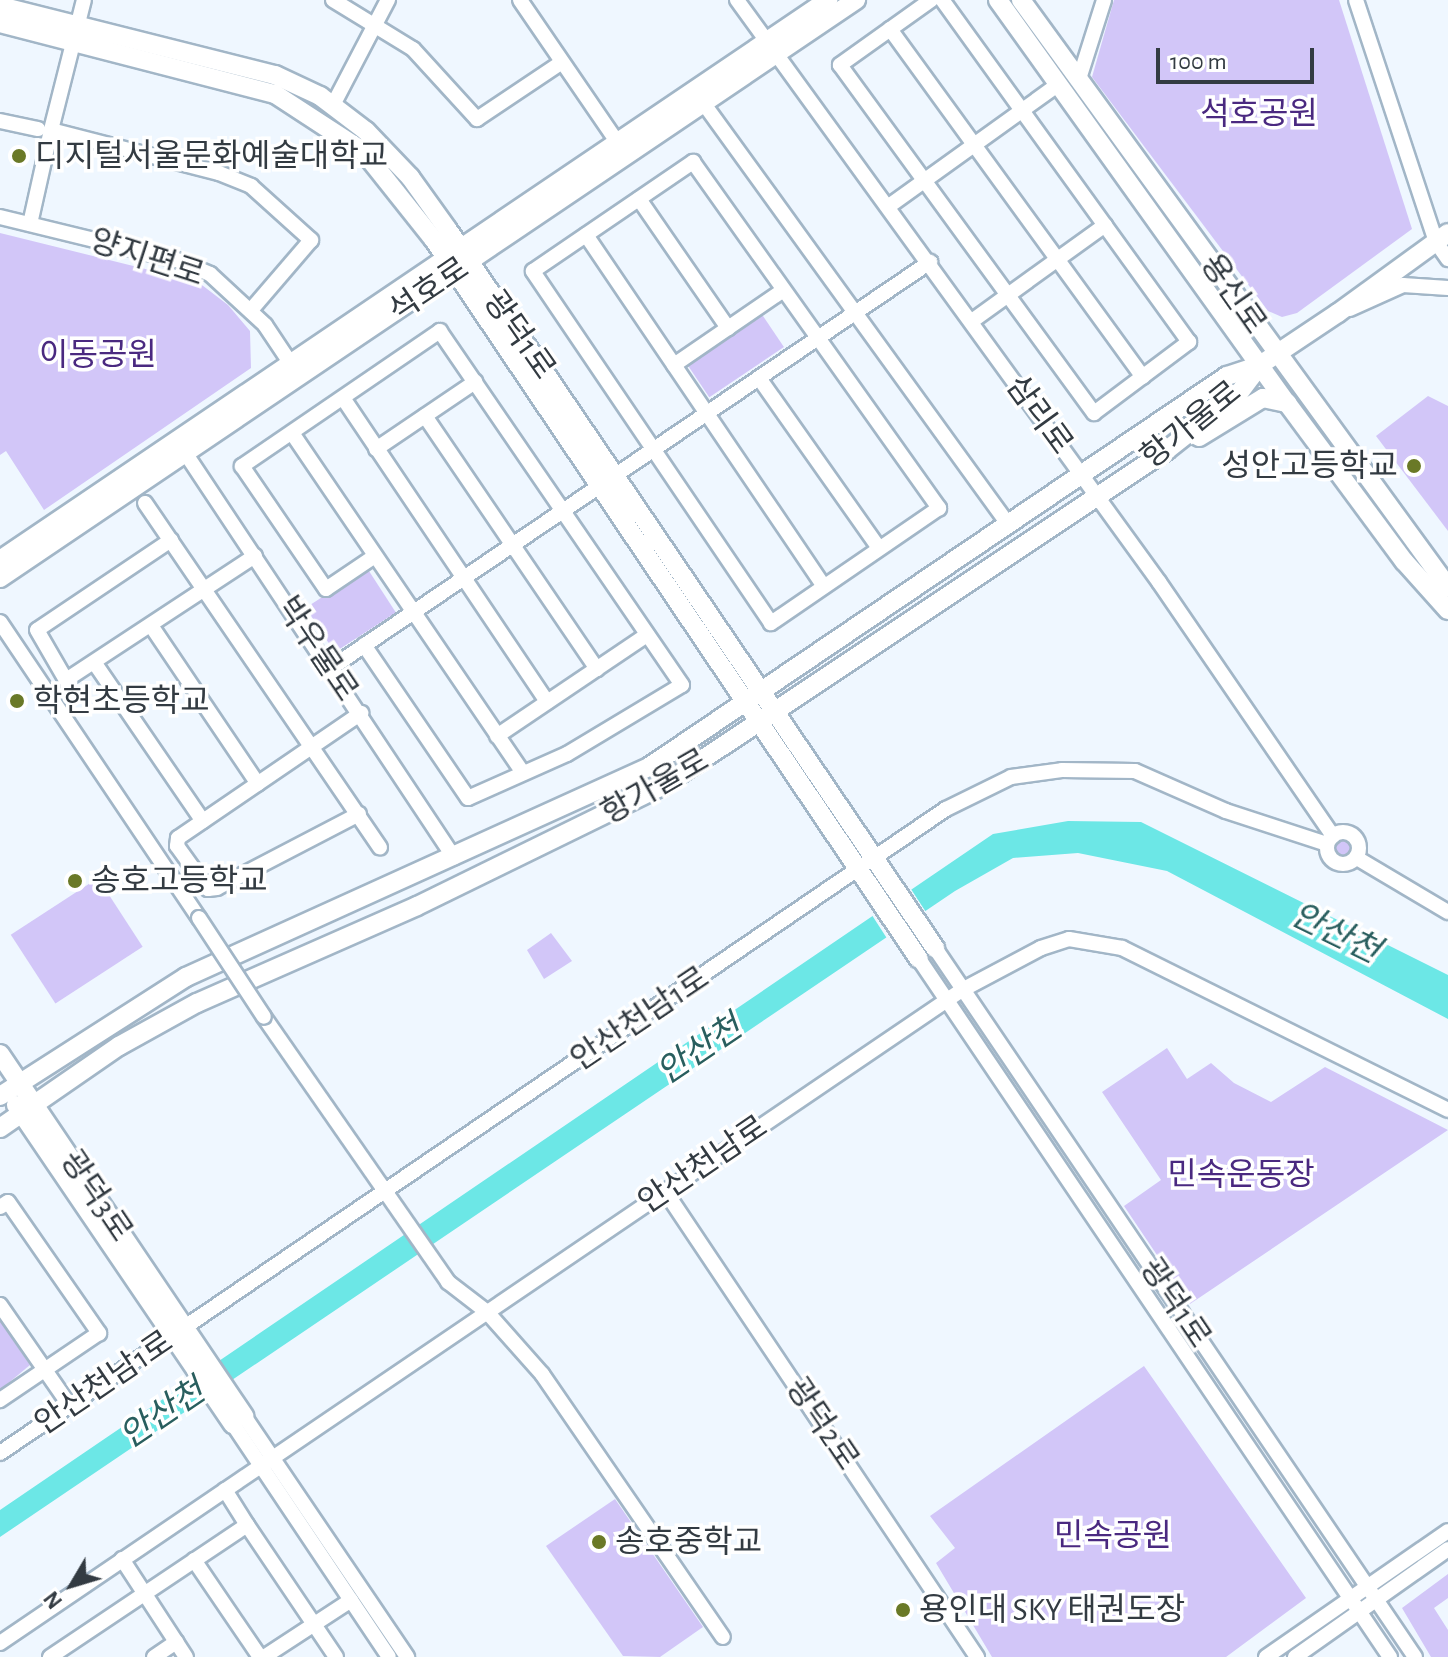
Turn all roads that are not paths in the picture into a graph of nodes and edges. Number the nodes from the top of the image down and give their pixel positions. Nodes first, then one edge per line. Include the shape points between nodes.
1 (84, 0) edge
2 (333, 0) edge
3 (388, 0) edge
4 (520, 0) edge
5 (737, 0) edge
6 (828, 0) edge
7 (856, 0) edge
8 (931, 0) edge
9 (942, 0) edge
10 (998, 0) edge
11 (1021, 0) edge
12 (1104, 0) edge
13 (1356, 0) edge
14 (0, 6) edge
15 (0, 23) edge
16 (379, 24) junction
17 (890, 29) junction
18 (76, 33) junction
19 (772, 48) junction
20 (562, 62) junction
21 (1079, 79) junction
22 (1059, 84) junction
23 (700, 98) junction
24 (333, 105) junction
25 (1022, 110) junction
26 (0, 121) edge
27 (45, 129) junction
28 (973, 145) junction
29 (622, 149) junction
30 (925, 180) junction
31 (639, 199) junction
32 (889, 206) junction
33 (0, 217) edge
34 (30, 224) junction
35 (1105, 225) junction
36 (586, 235) junction
37 (1442, 237) edge
38 (1448, 259) edge
39 (457, 260) junction
40 (1058, 261) junction
41 (930, 262) junction
42 (1448, 288) edge
43 (782, 291) junction
44 (1009, 295) junction
45 (251, 310) junction
46 (856, 313) junction
47 (1338, 313) junction
48 (972, 321) junction
49 (728, 328) junction
50 (816, 339) junction
51 (1268, 359) junction
52 (674, 365) junction
53 (295, 370) junction
54 (1143, 377) junction
55 (759, 378) junction
56 (475, 382) junction
57 (343, 398) junction
58 (1287, 403) junction
59 (706, 413) junction
60 (425, 416) junction
61 (292, 433) junction
62 (182, 448) junction
63 (653, 448) junction
64 (376, 449) junction
65 (1167, 450) junction
66 (615, 474) junction
67 (1082, 474) junction
68 (598, 487) junction
69 (1096, 497) junction
70 (145, 503) dead end
71 (563, 510) junction
72 (1008, 524) junction
73 (171, 540) junction
74 (512, 545) junction
75 (879, 548) junction
76 (255, 556) junction
77 (375, 556) junction
78 (0, 560) edge
79 (0, 578) edge
80 (463, 578) junction
81 (824, 586) junction
82 (1448, 587) edge
83 (205, 590) junction
84 (1448, 610) edge
85 (413, 612) junction
86 (0, 622) edge
87 (152, 627) junction
88 (647, 635) junction
89 (364, 645) junction
90 (96, 665) junction
91 (331, 668) junction
92 (597, 669) junction
93 (762, 694) junction
94 (547, 702) junction
95 (746, 705) junction
96 (361, 713) junction
97 (775, 714) junction
98 (758, 724) junction
99 (497, 736) junction
100 (312, 747) junction
101 (523, 773) junction
102 (258, 784) junction
103 (359, 814) junction
104 (203, 821) junction
105 (1330, 840) junction
106 (380, 847) dead end
107 (454, 857) junction
108 (1357, 858) junction
109 (870, 870) junction
110 (1448, 912) edge
111 (935, 948) joint
112 (919, 959) joint
113 (962, 990) junction
114 (945, 1002) junction
115 (0, 1054) edge
116 (6, 1087) edge
117 (27, 1108) junction
118 (1448, 1110) edge
119 (0, 1128) edge
120 (665, 1191) junction
121 (392, 1197) junction
122 (0, 1207) edge
123 (0, 1305) edge
124 (487, 1312) junction
125 (182, 1337) junction
126 (44, 1370) junction
127 (0, 1400) edge
128 (70, 1406) junction
129 (238, 1420) joint
130 (0, 1453) edge
131 (266, 1462) junction
132 (225, 1490) junction
133 (247, 1525) junction
134 (1448, 1531) edge
135 (1448, 1549) edge
136 (122, 1559) junction
137 (194, 1560) junction
138 (144, 1594) junction
139 (1372, 1594) junction
140 (1351, 1599) junction
141 (351, 1600) junction
142 (1360, 1613) junction
143 (313, 1624) junction
144 (723, 1637) dead end
145 (176, 1642) junction
146 (0, 1643) edge
147 (8, 1657) edge
148 (50, 1657) edge
149 (154, 1657) edge
150 (186, 1657) edge
151 (262, 1657) edge
152 (336, 1657) edge
153 (389, 1657) edge
154 (407, 1657) edge
155 (977, 1657) edge
156 (1266, 1657) edge
157 (1295, 1657) edge
158 (1390, 1657) edge
159 (1415, 1657) edge

1 - 18 street
2 - 16 street
3 - 16 street
4 - 20 street
5 - 19 street, 삼리로
6 - 19 main road, 석호로
7 - 19 main road, 석호로
8 - 17 street
9 - 25 street
10 - 22 main road, 용신로
11 - 21 main road, 용신로
12 - 21 street
13 - 37 street
14 - 18 main road, 광덕1로
15 - 18 main road, 광덕1로
16 - 20 street via 440,73 477,119
16 - 24 street
17 - 28 street
17 - 30 street via 840,65
18 - 24 main road, 광덕1로 via 275,75
18 - 27 street
18 - 39 main road, 광덕1로 via 275,94 313,115 372,160
19 - 23 main road, 석호로
19 - 32 street, 삼리로
20 - 29 street
21 - 51 main road, 용신로
22 - 25 street
22 - 51 main road, 용신로 via 1225,318
23 - 29 main road, 석호로
23 - 46 street
24 - 39 main road, 광덕1로 via 410,177
25 - 28 street
25 - 35 street
26 - 27 street
27 - 34 street
27 - 45 street via 219,173 251,186 296,221 311,240 307,251
28 - 30 street
28 - 40 street
29 - 39 main road, 석호로
30 - 32 street
30 - 44 street
31 - 36 street
31 - 43 street via 693,162
31 - 49 street
32 - 41 street, 삼리로
33 - 34 street, 양지편로
34 - 45 street, 양지편로 via 177,260 210,274
35 - 40 street
35 - 54 street via 1189,342
36 - 52 street
36 - 63 street via 533,271
37 - 38 street
37 - 47 main road, 항가울로
39 - 53 main road, 석호로
39 - 66 main road, 광덕1로
39 - 68 main road, 광덕1로
40 - 44 street
40 - 54 street
41 - 46 street
41 - 48 street, 삼리로
42 - 47 street via 1403,285
43 - 49 street
43 - 50 street
44 - 48 street
44 - 54 street via 1094,413
45 - 53 street, 양지편로
46 - 50 street
46 - 72 street
47 - 51 main road, 항가울로
48 - 67 street, 삼리로
49 - 52 street
50 - 55 street
50 - 75 street via 939,508
51 - 58 main road
51 - 65 main road, 항가울로 via 1239,393
51 - 67 main road, 항가울로 via 1227,376
51 - 82 main road, 용신로
52 - 59 street
53 - 62 main road, 석호로
55 - 59 street
55 - 75 street
56 - 57 street via 440,331
56 - 60 street
56 - 71 street
57 - 61 street
57 - 64 street
58 - 65 main road via 1263,398 1198,438
58 - 84 main road via 1404,561
59 - 63 street
59 - 81 street
60 - 64 street
60 - 74 street
61 - 77 street
61 - 77 street via 242,466 326,589
62 - 76 street, 박우물로
62 - 78 main road, 석호로
62 - 79 main road, 석호로
63 - 66 street
63 - 81 street via 771,623
64 - 80 street
65 - 69 main road, 항가울로
66 - 68 street
66 - 93 main road, 광덕1로
67 - 69 street, 삼리로
67 - 72 main road, 항가울로
68 - 71 street
68 - 95 main road, 광덕1로
69 - 97 main road, 항가울로
69 - 105 street, 삼리로
70 - 73 street
71 - 74 street
71 - 88 street
72 - 93 main road, 항가울로
73 - 83 street
73 - 90 street via 37,630 66,680
74 - 80 street
74 - 92 street
75 - 81 street
76 - 83 street
76 - 91 street, 박우물로
77 - 85 street
80 - 85 street
80 - 94 street
83 - 87 street
83 - 100 street
85 - 89 street
85 - 99 street
86 - 121 street, bridge via 264,1017
87 - 90 street
87 - 102 street
88 - 92 street
88 - 101 street via 682,685 630,721
89 - 91 street
89 - 101 street via 468,798
90 - 104 street
91 - 96 street, 박우물로
92 - 94 street
93 - 95 main road, 항가울로
93 - 97 main road, 광덕1로
94 - 99 street
95 - 98 main road, 광덕1로
95 - 107 main road, 항가울로 via 649,767
96 - 100 street
96 - 107 street, 박우물로
97 - 98 main road, 항가울로
97 - 109 main road, 광덕1로
98 - 109 main road, 광덕1로
98 - 117 main road, 항가울로 via 601,820 197,1003 119,1046
99 - 101 street
100 - 102 street
100 - 103 street
102 - 104 street
103 - 104 street via 208,889 177,846 178,838
103 - 106 street
105 - 108 street via 1330,858 1338,864
105 - 108 street via 1353,835 1359,844
105 - 109 street, 안산천남1로 via 1226,811 1135,771 1062,770 1011,777 946,809
107 - 116 main road, 항가울로 via 186,977
108 - 110 street
109 - 111 main road
109 - 112 main road
109 - 121 street, 안산천남1로
111 - 113 street, 광덕1로
112 - 114 street, 광덕1로
113 - 114 street, 안산천남로
113 - 118 street, 안산천남로 via 1004,963 1069,939 1122,948
113 - 139 street, 광덕1로
114 - 120 street, 안산천남로
114 - 140 street, 광덕1로
115 - 116 main road, 광덕3로
116 - 117 main road, 광덕3로
117 - 119 main road, 항가울로
117 - 125 main road, 광덕3로
120 - 124 street, 안산천남로
120 - 155 street, 광덕2로
121 - 124 street via 448,1282
121 - 125 street, 안산천남1로
122 - 126 street via 8,1202 99,1333
123 - 126 street
124 - 131 street, 안산천남로
124 - 144 street via 542,1374
125 - 128 street, 안산천남1로
125 - 129 main road, 광덕3로
126 - 127 street
126 - 128 street
128 - 130 street, 안산천남1로
129 - 131 street
131 - 132 street, 안산천남로
131 - 141 street
131 - 154 street
132 - 133 street
132 - 136 street, 안산천남로
133 - 137 street
133 - 143 street
134 - 139 street
135 - 139 street
136 - 138 street
136 - 146 street, 안산천남로
137 - 138 street
137 - 151 street
138 - 145 street
138 - 148 street
139 - 140 street
139 - 142 street
139 - 159 street, 광덕1로
140 - 142 street, 광덕1로
140 - 156 street
141 - 143 street
141 - 153 street
142 - 157 street
142 - 158 street, 광덕1로
143 - 151 street
143 - 152 street
145 - 149 street
145 - 150 street
146 - 147 street

